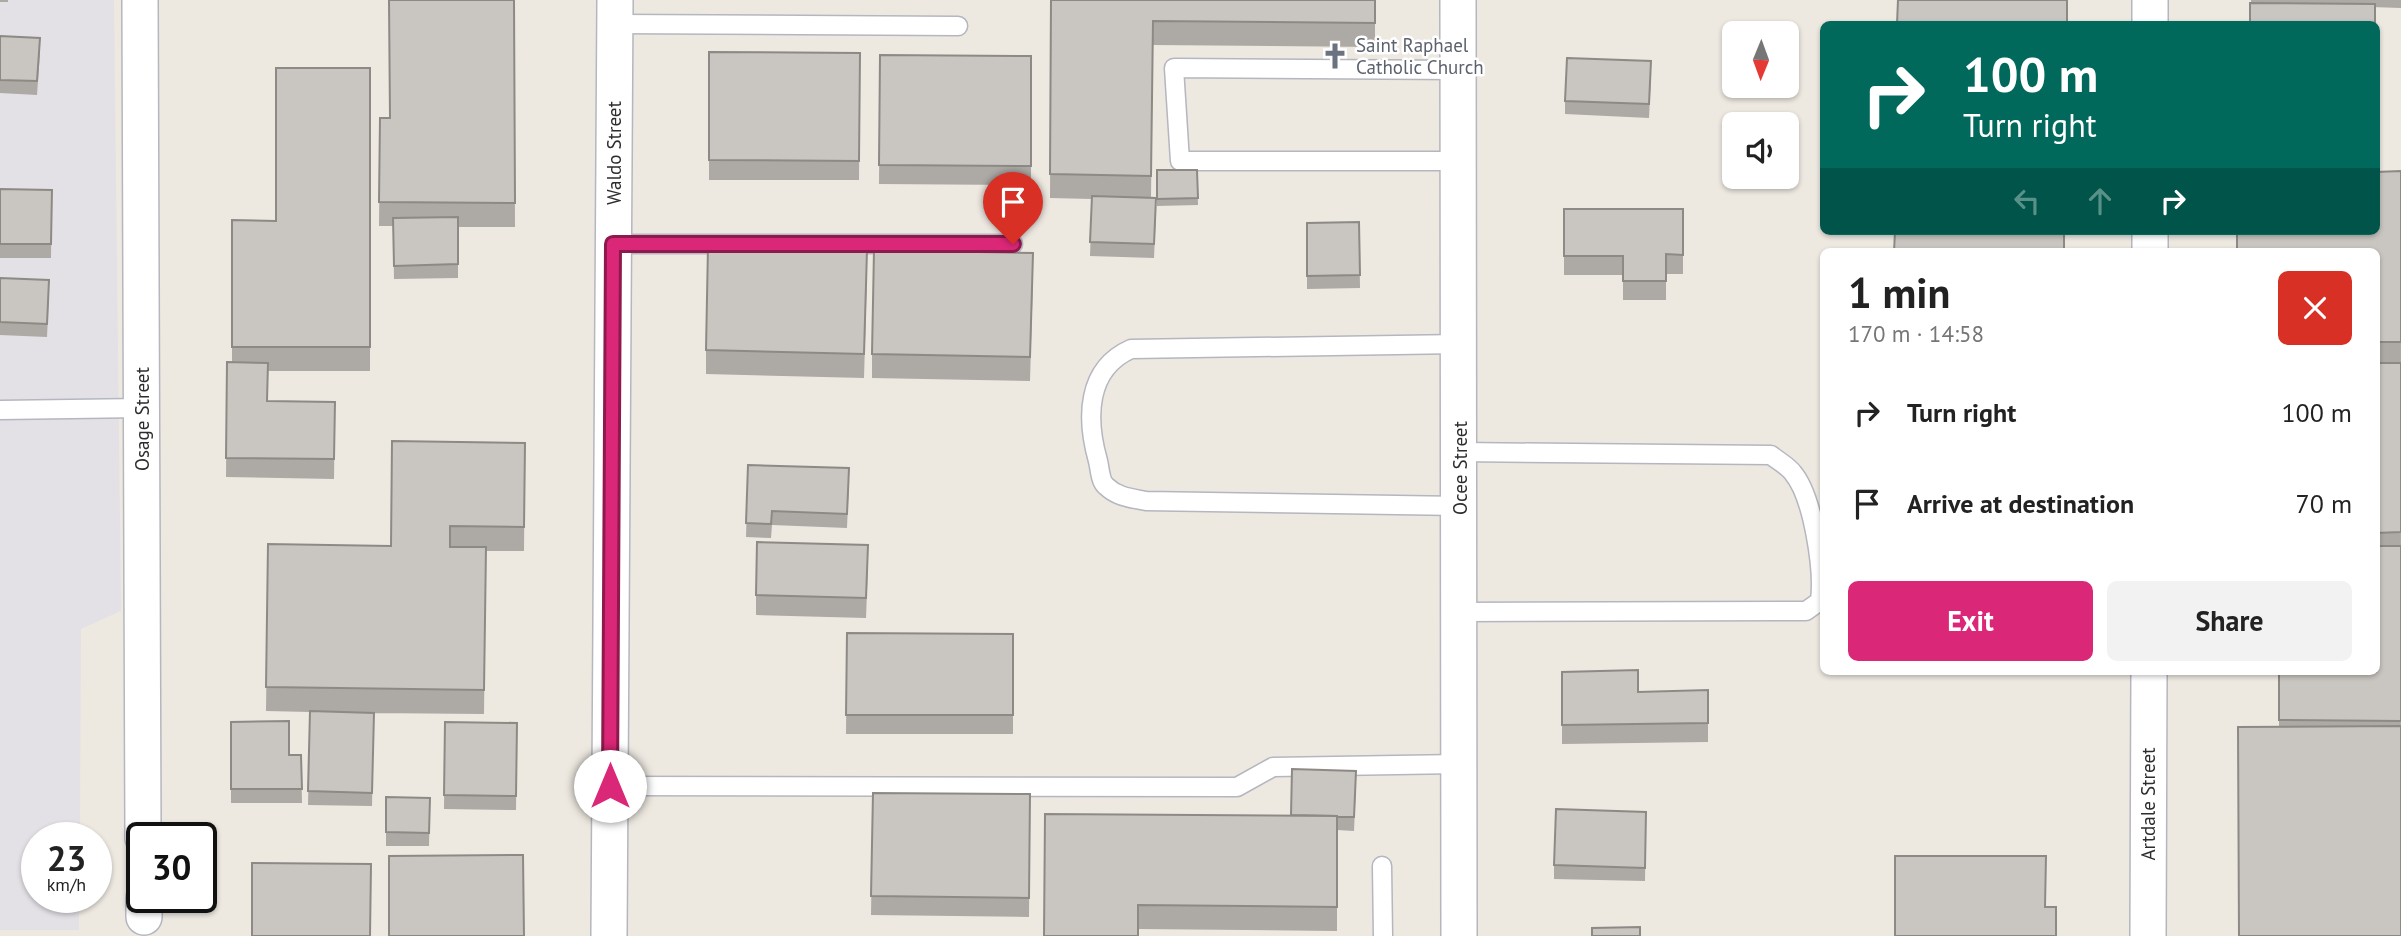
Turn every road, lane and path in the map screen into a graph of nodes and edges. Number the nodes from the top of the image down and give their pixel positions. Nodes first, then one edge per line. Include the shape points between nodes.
1 (140, 0) edge
2 (1458, 0) edge
3 (2150, 0) edge
4 (615, 12) edge
5 (2150, 21) edge
6 (958, 26) dead end
7 (1458, 70) junction
8 (1459, 161) junction
9 (613, 244) junction
10 (1013, 244) dead end
11 (1460, 344) junction
12 (142, 408) junction
13 (0, 410) edge
14 (1460, 452) junction
15 (1460, 506) junction
16 (1820, 567) edge
17 (1820, 601) edge
18 (1459, 612) junction
19 (2148, 675) edge
20 (1459, 764) junction
21 (610, 786) junction
22 (144, 822) edge
23 (1382, 866) dead end
24 (609, 936) edge
25 (1383, 936) edge
26 (1459, 936) edge
27 (2148, 936) edge

1 - 12 street, Osage Street
2 - 7 street, Ocee Street
3 - 5 street
4 - 6 lane
4 - 9 street, Waldo Street
7 - 8 street, Ocee Street
7 - 8 lane via 1174,68 1180,162
8 - 11 street, Ocee Street
9 - 10 lane
9 - 21 street, Waldo Street
11 - 14 street, Ocee Street
11 - 15 lane via 1131,349 1113,357 1101,373 1090,437 1103,484 1119,496 1146,501
12 - 13 lane
12 - 22 street, Osage Street
14 - 15 street, Ocee Street
14 - 16 lane via 1771,456 1792,471 1805,493
15 - 18 street, Ocee Street
17 - 18 lane via 1807,611
18 - 20 street, Ocee Street
19 - 27 street, Artdale Street
20 - 21 lane via 1273,767 1237,787
20 - 26 street, Ocee Street
21 - 24 street, Waldo Street
23 - 25 lane

